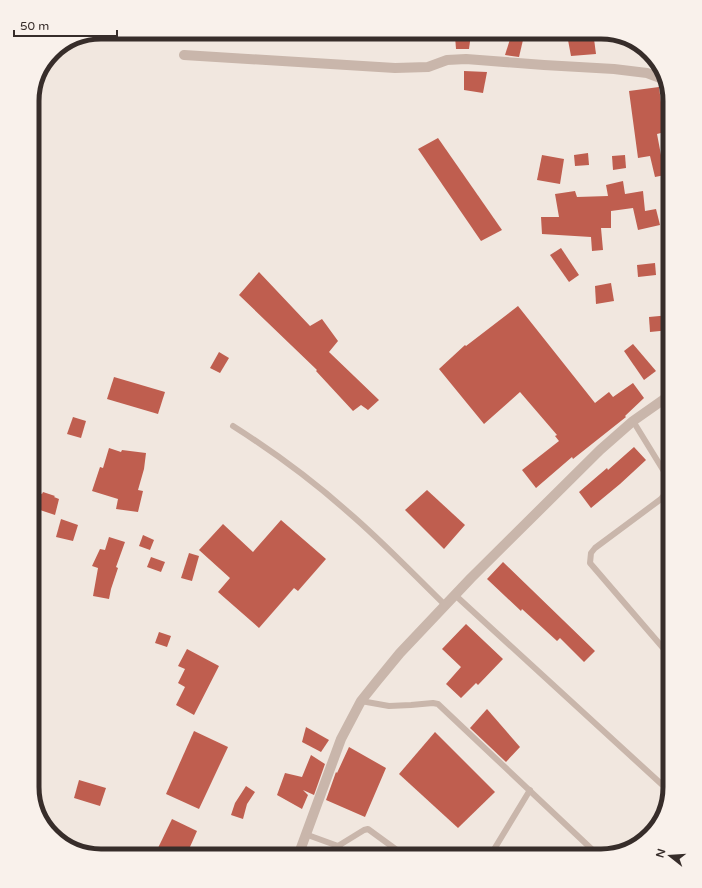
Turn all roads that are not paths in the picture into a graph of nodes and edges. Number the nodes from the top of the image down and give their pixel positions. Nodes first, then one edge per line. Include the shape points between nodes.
1 (184, 55) dead end
2 (658, 77) edge
3 (663, 403) edge
4 (633, 421) junction
5 (233, 426) dead end
6 (663, 469) edge
7 (663, 495) edge
8 (455, 595) junction
9 (446, 605) junction
10 (663, 648) edge
11 (361, 701) junction
12 (663, 786) edge
13 (530, 790) junction
14 (306, 834) junction
15 (338, 846) junction
16 (301, 849) edge
17 (341, 849) edge
18 (395, 849) edge
19 (494, 849) edge
20 (591, 849) edge

1 - 2 street via 395,68 428,67 447,60 466,59 614,69 647,73
3 - 4 street
4 - 6 lane
4 - 8 street via 600,450
5 - 9 lane via 299,471 343,507
7 - 10 lane via 595,548 591,553 590,563
8 - 9 street
8 - 12 lane
9 - 11 street via 400,653
11 - 13 lane via 389,706 438,704
11 - 14 street via 341,739
13 - 19 lane
13 - 20 lane
14 - 15 lane
14 - 16 street
15 - 17 lane
15 - 18 lane via 368,829

